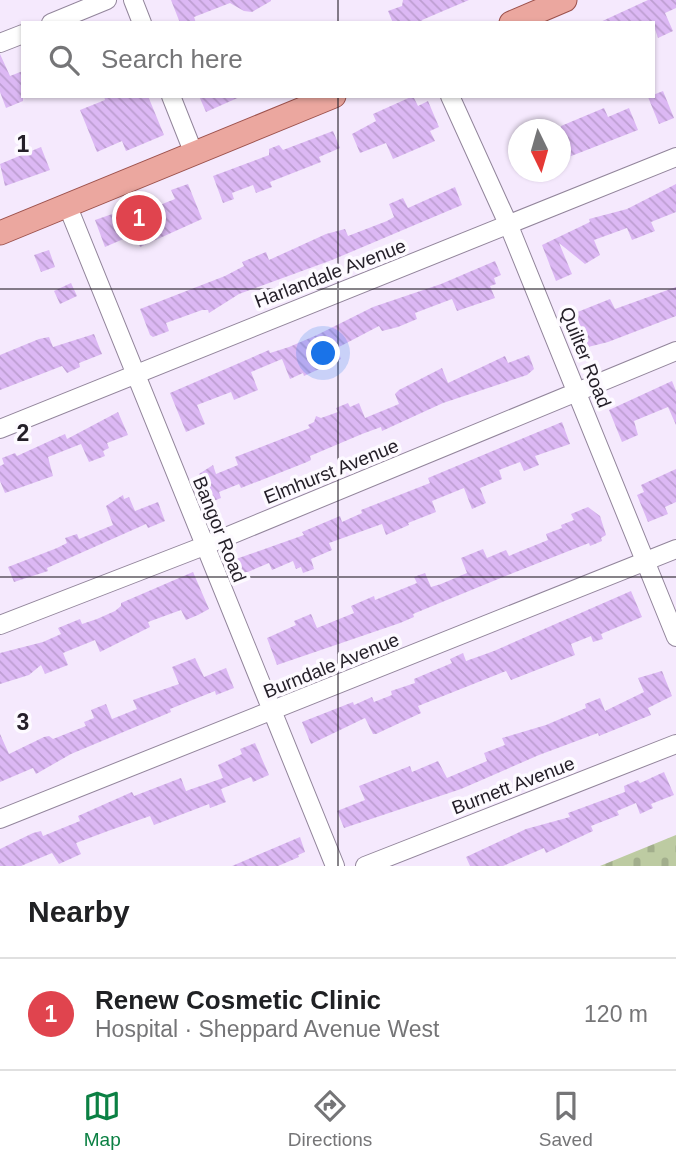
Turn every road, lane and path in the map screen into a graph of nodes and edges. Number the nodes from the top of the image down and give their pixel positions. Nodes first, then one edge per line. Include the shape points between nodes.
1 (107, 0) edge
2 (133, 0) edge
3 (563, 0) edge
4 (56, 21) edge
5 (141, 21) edge
6 (516, 21) edge
7 (21, 35) edge
8 (0, 43) edge
9 (172, 98) edge
10 (329, 98) edge
11 (451, 98) edge
12 (194, 154) junction
13 (676, 157) edge
14 (68, 207) junction
15 (509, 226) junction
16 (0, 233) edge
17 (676, 351) edge
18 (133, 373) junction
19 (578, 393) junction
20 (0, 429) edge
21 (204, 546) junction
22 (676, 549) edge
23 (646, 562) junction
24 (0, 625) edge
25 (676, 637) edge
26 (272, 711) junction
27 (676, 744) edge
28 (0, 820) edge
29 (335, 866) edge
30 (365, 866) edge

1 - 4 street
2 - 5 street
3 - 6 main road
7 - 8 street
9 - 12 street
10 - 12 main road
11 - 15 street, Quilter Road
12 - 14 main road
13 - 15 street, Harlandale Avenue
14 - 16 main road
14 - 18 street, Bangor Road
15 - 18 street, Harlandale Avenue
15 - 19 street, Quilter Road
17 - 19 street, Elmhurst Avenue
18 - 20 street, Harlandale Avenue
18 - 21 street, Bangor Road
19 - 21 street, Elmhurst Avenue
19 - 23 street, Quilter Road
21 - 24 street, Elmhurst Avenue
21 - 26 street, Bangor Road
22 - 23 street, Burndale Avenue
23 - 25 street, Quilter Road
23 - 26 street, Burndale Avenue
26 - 28 street, Burndale Avenue
26 - 29 street, Bangor Road
27 - 30 street, Burnett Avenue

